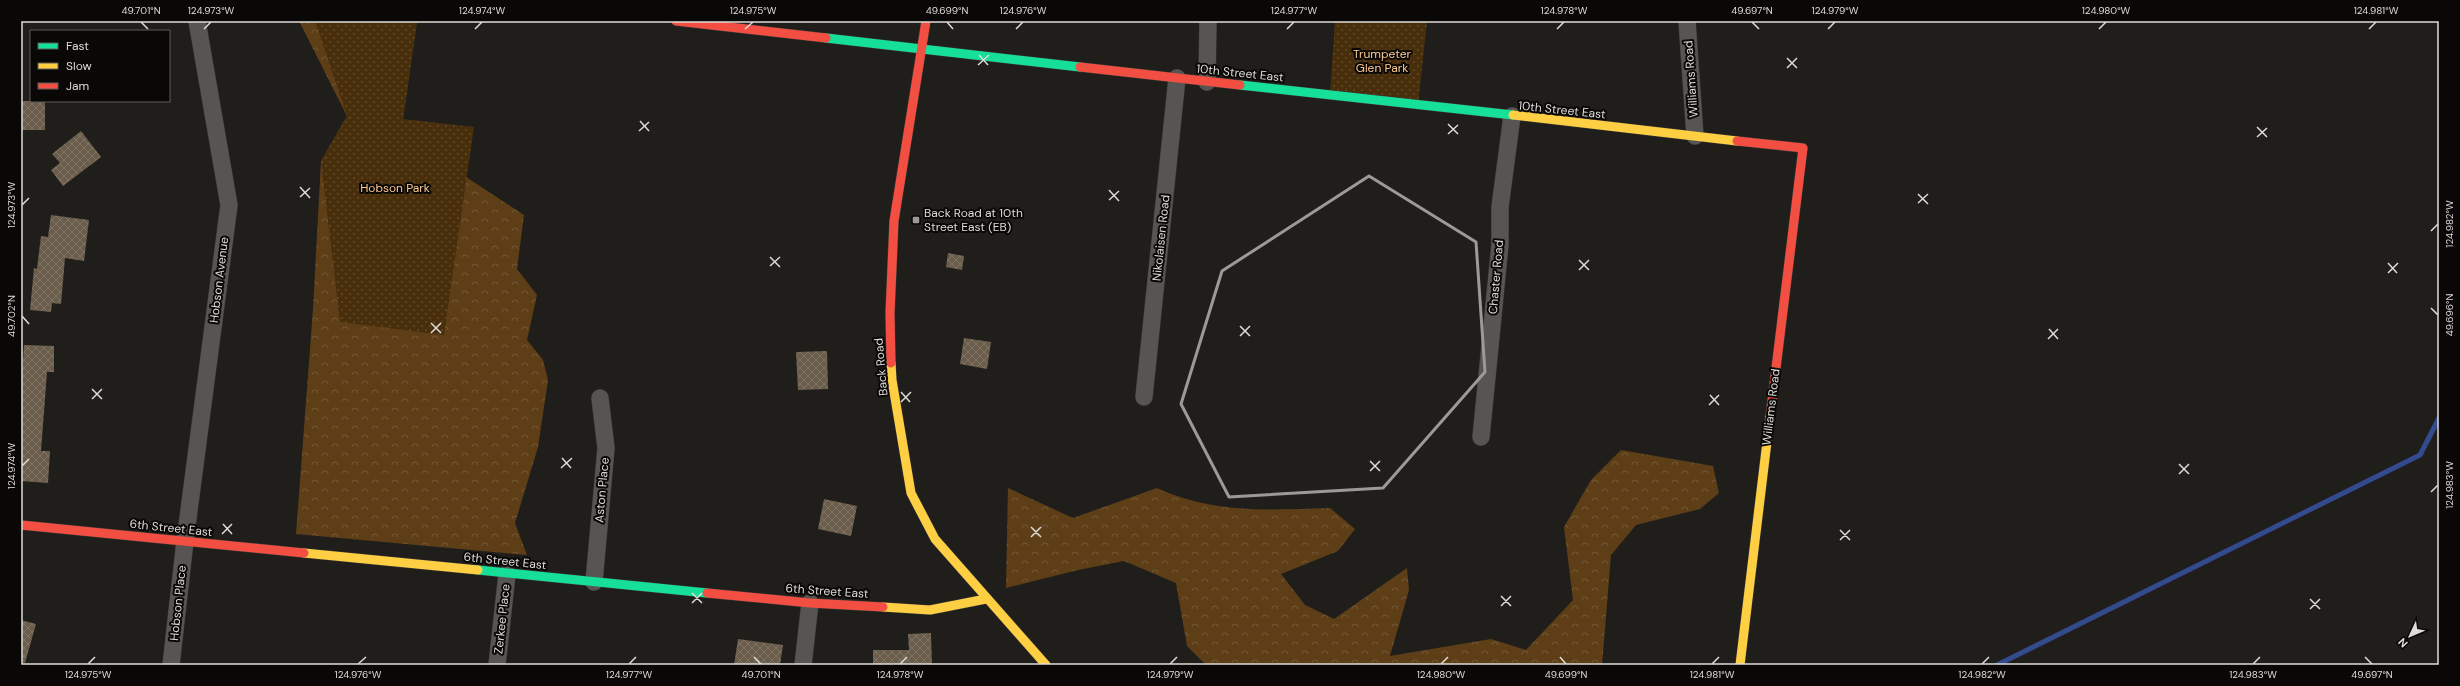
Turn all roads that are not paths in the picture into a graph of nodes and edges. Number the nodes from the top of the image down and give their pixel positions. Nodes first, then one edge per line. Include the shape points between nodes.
1 (197, 21) edge
2 (676, 21) edge
3 (926, 21) edge
4 (1208, 21) edge
5 (1687, 21) edge
6 (922, 48) junction
7 (1178, 78) junction
8 (1207, 82) junction
9 (1512, 116) junction
10 (1695, 136) junction
11 (1803, 148) joint
12 (1144, 397) dead end
13 (600, 398) dead end
14 (1481, 438) dead end
15 (21, 525) edge
16 (185, 541) junction
17 (507, 574) junction
18 (594, 582) junction
19 (986, 599) junction
20 (810, 603) junction
21 (171, 665) edge
22 (497, 665) edge
23 (803, 665) edge
24 (1046, 665) edge
25 (1740, 665) edge

1 - 16 street, Hobson Avenue via 229,205
2 - 6 street, 10th Street East
3 - 6 street, Back Road
4 - 8 street
5 - 10 street, Williams Road
6 - 7 street, 10th Street East
6 - 19 street, Back Road via 894,221 890,313 892,380 911,493 935,539
7 - 8 street, 10th Street East
7 - 12 street, Nikolaisen Road
8 - 9 street, 10th Street East
9 - 10 street, 10th Street East
9 - 14 street, Chaster Road via 1500,207 1500,245
10 - 11 street, 10th Street East
11 - 25 street, Williams Road
13 - 18 street, Aston Place via 606,448
15 - 16 street, 6th Street East
16 - 17 street, 6th Street East
16 - 21 street, Hobson Place
17 - 18 street, 6th Street East
17 - 22 street, Zerkee Place
18 - 20 street, 6th Street East
19 - 20 street, 6th Street East via 930,610
19 - 24 street, Back Road
20 - 23 street

